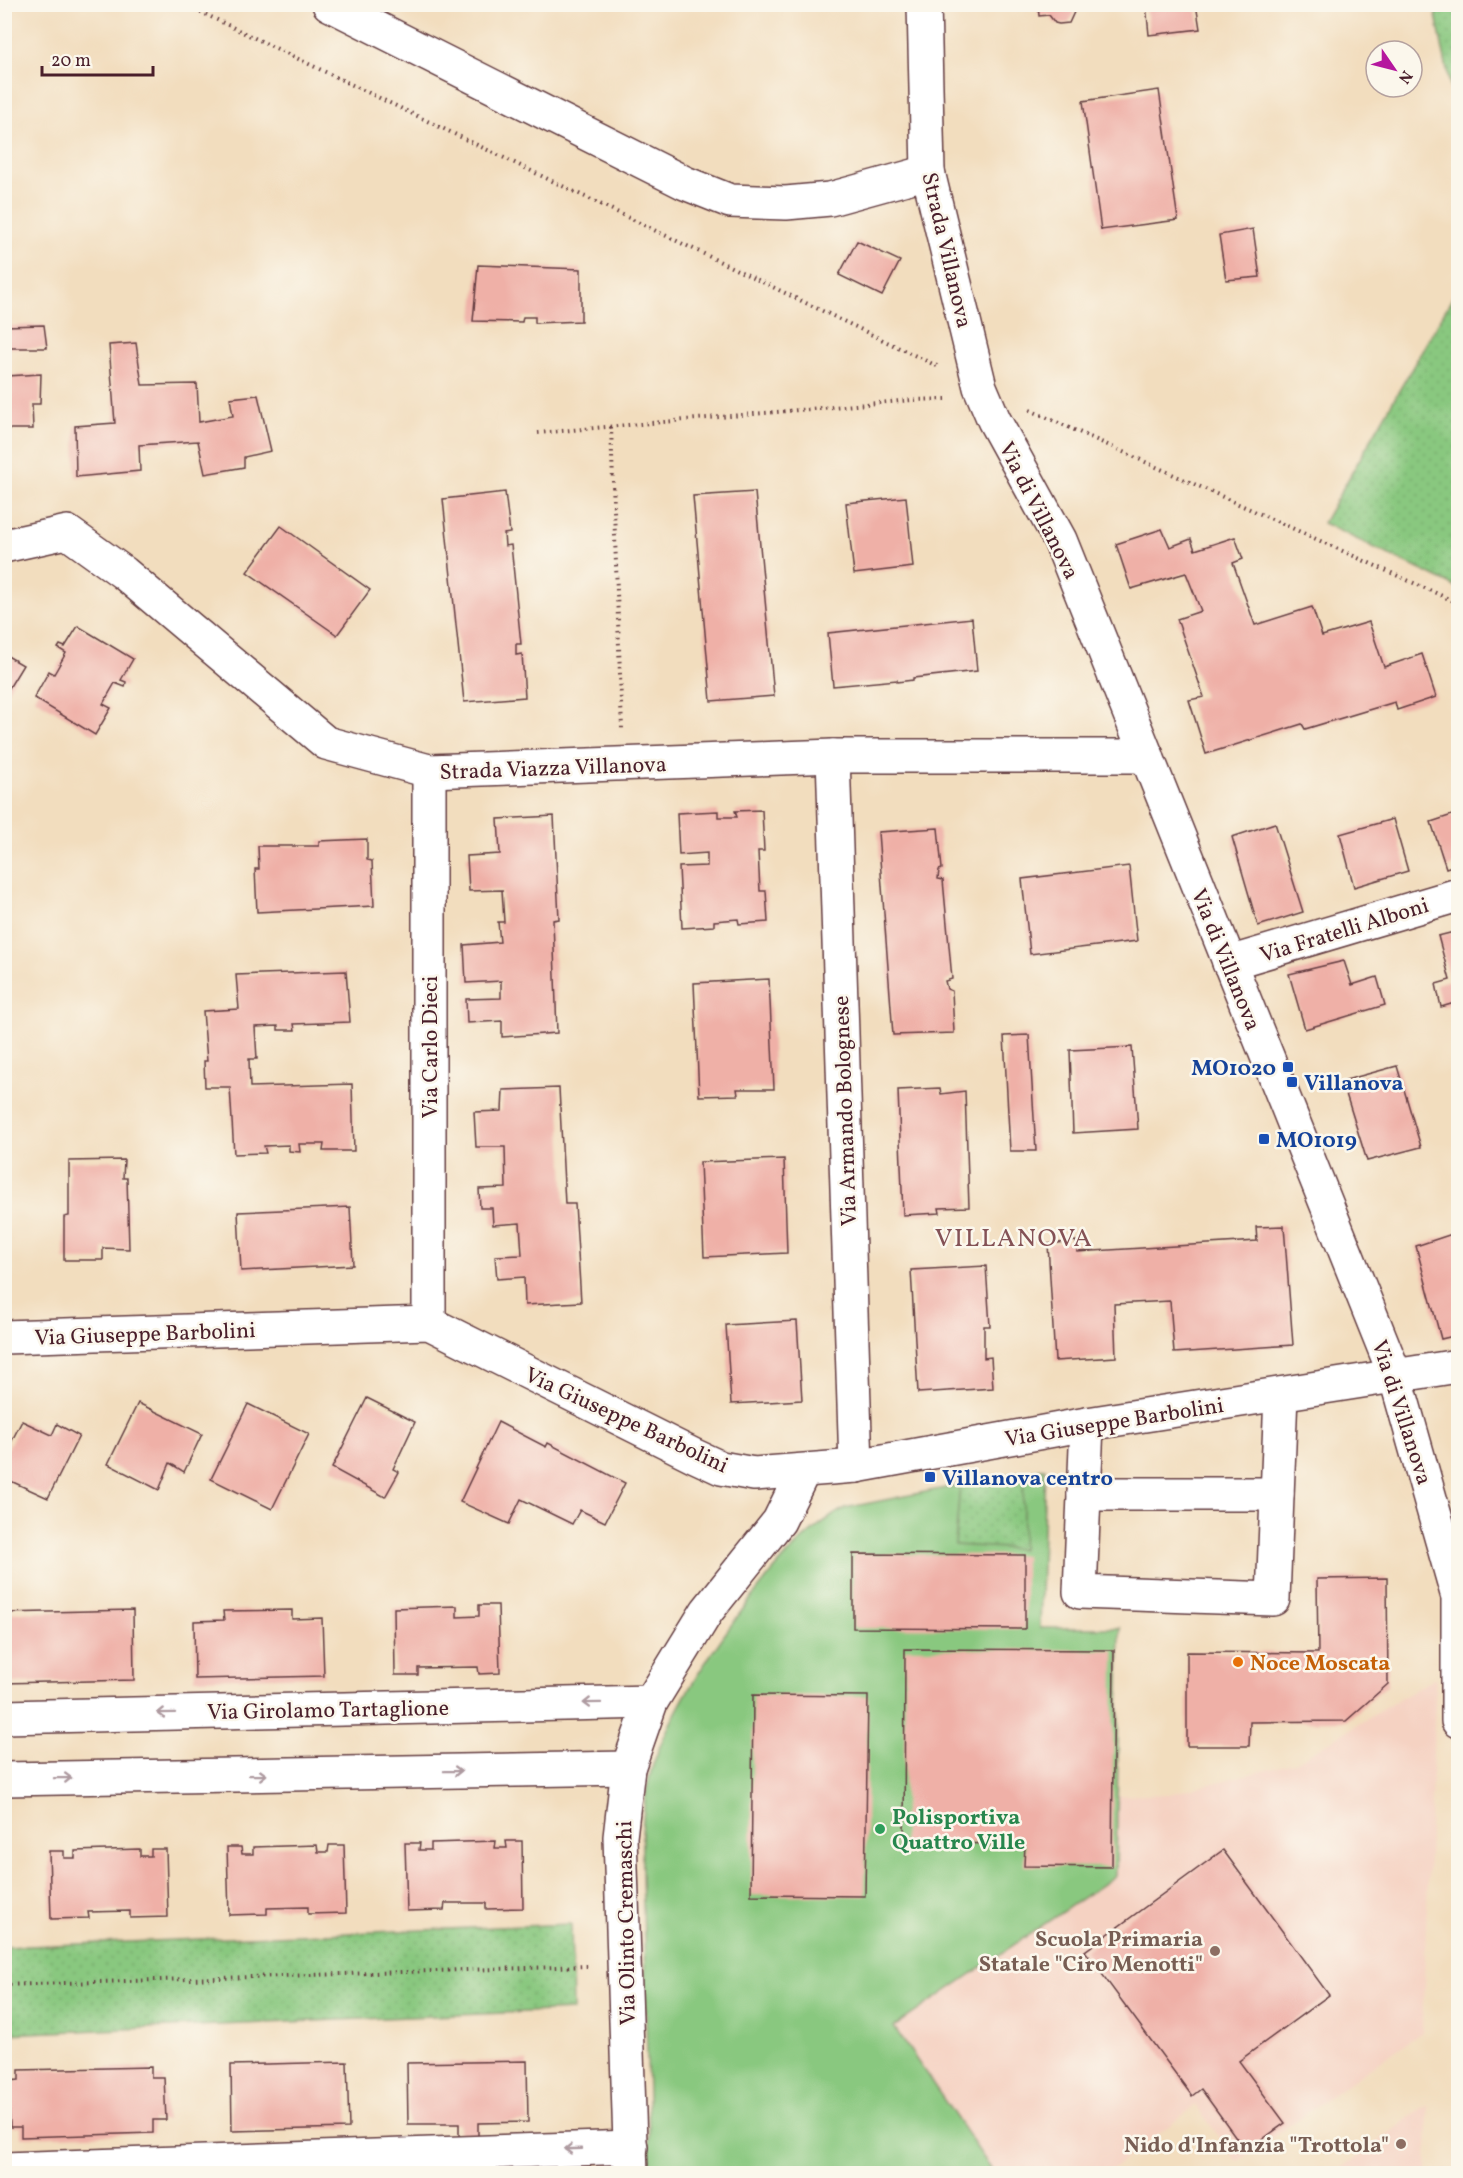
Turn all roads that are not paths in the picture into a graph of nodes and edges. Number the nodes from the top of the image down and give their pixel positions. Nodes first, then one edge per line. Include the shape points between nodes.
1 (329, 4) edge
2 (924, 4) edge
3 (928, 172) junction
4 (983, 393) joint
5 (4, 546) edge
6 (833, 756) junction
7 (1147, 756) junction
8 (429, 771) junction
9 (1458, 895) edge
10 (1229, 963) junction
11 (429, 1323) junction
12 (4, 1337) edge
13 (1458, 1366) edge
14 (1395, 1375) junction
15 (1281, 1394) junction
16 (1087, 1424) junction
17 (856, 1466) junction
18 (803, 1472) junction
19 (1084, 1494) junction
20 (1277, 1494) junction
21 (651, 1702) junction
22 (4, 1717) edge
23 (1458, 1721) edge
24 (628, 1768) junction
25 (4, 1779) edge
26 (631, 2160) edge
27 (4, 2169) edge

1 - 3 street via 685,183 729,201 830,200
2 - 3 street, Strada Villanova
3 - 4 street, Strada Villanova
4 - 7 street, Via di Villanova via 1060,540
5 - 8 street, Strada Viazza Villanova via 67,532 124,573 326,743
6 - 7 street, Strada Viazza Villanova
6 - 8 street, Strada Viazza Villanova
6 - 17 street, Via Armando Bolognese
7 - 10 street, Via di Villanova
8 - 11 street, Via Carlo Dieci
9 - 10 street, Via Fratelli Alboni
10 - 14 street, Via di Villanova
11 - 12 street, Via Giuseppe Barbolini
11 - 18 street, Via Giuseppe Barbolini via 721,1468 754,1474
13 - 14 street, Via Giuseppe Barbolini
14 - 15 street, Via Giuseppe Barbolini
14 - 23 street, Via di Villanova via 1458,1597
15 - 16 street, Via Giuseppe Barbolini
15 - 20 street
16 - 17 street, Via Giuseppe Barbolini
16 - 19 street
17 - 18 street, Via Giuseppe Barbolini
18 - 21 street, Via Olinto Cremaschi via 779,1521 707,1611
19 - 20 street
19 - 20 street via 1080,1592 1273,1599
21 -> 22 street, Via Girolamo Tartaglione
21 - 24 street, Via Olinto Cremaschi
25 -> 24 street
24 - 26 street, Via Olinto Cremaschi via 620,1837
26 -> 27 street

